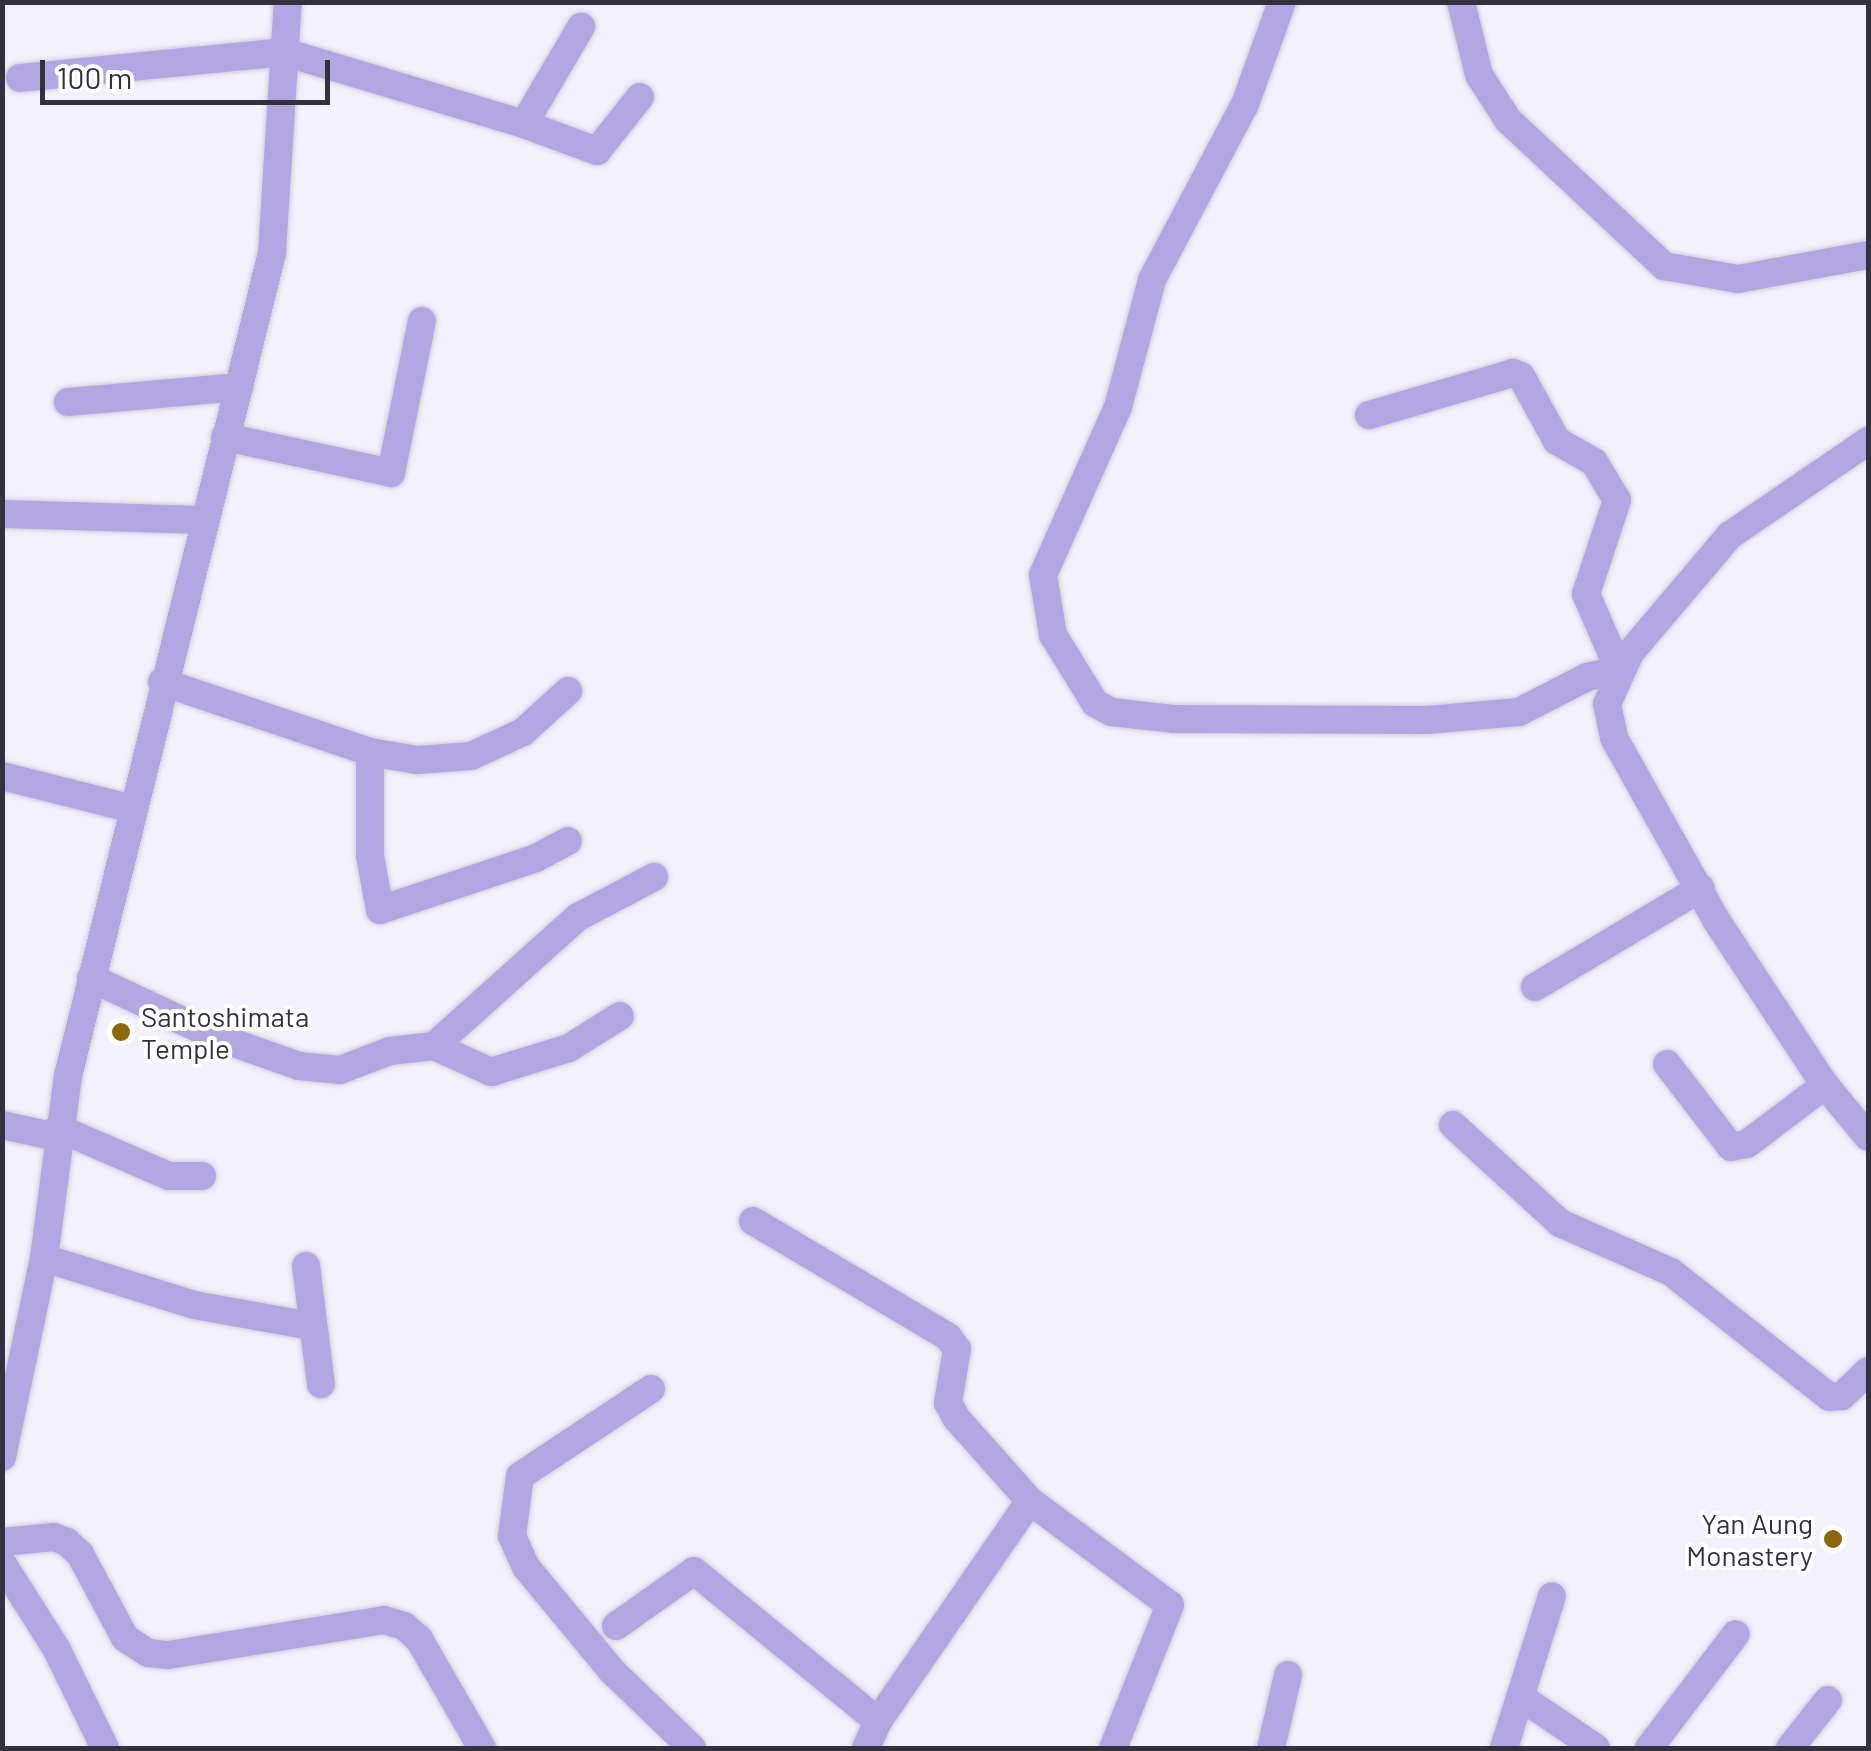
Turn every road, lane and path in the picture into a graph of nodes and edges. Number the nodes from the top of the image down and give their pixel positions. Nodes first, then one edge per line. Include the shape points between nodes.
1 (288, 2) edge
2 (1282, 2) edge
3 (1461, 2) edge
4 (581, 26) dead end
5 (284, 52) junction
6 (20, 78) dead end
7 (640, 97) dead end
8 (524, 124) junction
9 (1868, 255) edge
10 (422, 320) dead end
11 (238, 387) junction
12 (68, 402) dead end
13 (1369, 416) dead end
14 (225, 438) junction
15 (1868, 441) edge
16 (2, 514) edge
17 (204, 520) junction
18 (1619, 670) junction
19 (162, 682) junction
20 (568, 691) dead end
21 (370, 752) junction
22 (2, 776) edge
23 (129, 808) junction
24 (568, 841) dead end
25 (654, 877) dead end
26 (1701, 888) junction
27 (91, 978) junction
28 (1535, 987) dead end
29 (620, 1016) dead end
30 (434, 1046) junction
31 (1666, 1064) dead end
32 (1826, 1086) junction
33 (2, 1125) edge
34 (1453, 1125) dead end
35 (57, 1133) junction
36 (1868, 1137) edge
37 (202, 1176) dead end
38 (753, 1221) dead end
39 (44, 1258) junction
40 (306, 1266) dead end
41 (311, 1326) junction
42 (1868, 1371) edge
43 (321, 1384) dead end
44 (651, 1390) dead end
45 (6, 1418) edge
46 (2, 1457) edge
47 (1030, 1502) junction
48 (2, 1542) edge
49 (2, 1563) edge
50 (1552, 1596) dead end
51 (616, 1626) dead end
52 (1736, 1634) dead end
53 (1288, 1676) dead end
54 (1522, 1698) junction
55 (1828, 1700) dead end
56 (878, 1721) junction
57 (106, 1748) edge
58 (482, 1748) edge
59 (692, 1748) edge
60 (866, 1748) edge
61 (1113, 1748) edge
62 (1270, 1748) edge
63 (1504, 1748) edge
64 (1596, 1748) edge
65 (1649, 1748) edge
66 (1790, 1748) edge

1 - 5 street
2 - 18 street via 1245,104 1152,280 1118,407 1043,574 1052,635 1095,703 1111,712 1173,720 1427,720 1519,712 1587,677
3 - 9 street via 1479,75 1508,120 1664,266 1738,280
4 - 8 street
5 - 6 street
5 - 8 street
5 - 11 street via 272,252
7 - 8 street via 598,151
10 - 14 street via 391,473
11 - 12 street
11 - 14 street
13 - 18 street via 1512,372 1521,376 1558,441 1594,462 1616,500 1586,594
14 - 17 street
15 - 18 street via 1730,535
16 - 17 street
17 - 19 street
18 - 26 street via 1607,704 1614,738
19 - 21 street
19 - 23 street
20 - 21 street via 524,732 471,756 417,760
21 - 24 street via 370,856 380,910
22 - 23 street
23 - 27 street
25 - 30 street via 578,917 490,989
26 - 28 street
26 - 32 street
27 - 30 street via 299,1066 340,1070 390,1051
27 - 35 street
29 - 30 street via 570,1048 491,1072
31 - 32 street via 1731,1147 1747,1144
32 - 36 street
33 - 35 street
34 - 42 street via 1560,1223 1644,1255 1684,1280 1829,1397 1842,1396
35 - 37 street via 169,1176
35 - 39 street
38 - 47 street via 948,1337 957,1349 948,1403
39 - 41 street via 194,1305
39 - 45 street
40 - 41 street
41 - 43 street
44 - 59 street via 520,1476 512,1536 526,1568 612,1671
45 - 46 street
47 - 56 street
47 - 61 street via 1170,1604
48 - 58 street via 54,1536 67,1542 126,1638 148,1652 384,1620 404,1626 420,1639
49 - 57 street via 56,1648
50 - 54 street
51 - 56 street via 694,1571
52 - 65 street
53 - 62 street
54 - 63 street
54 - 64 street
55 - 66 street
56 - 60 street

